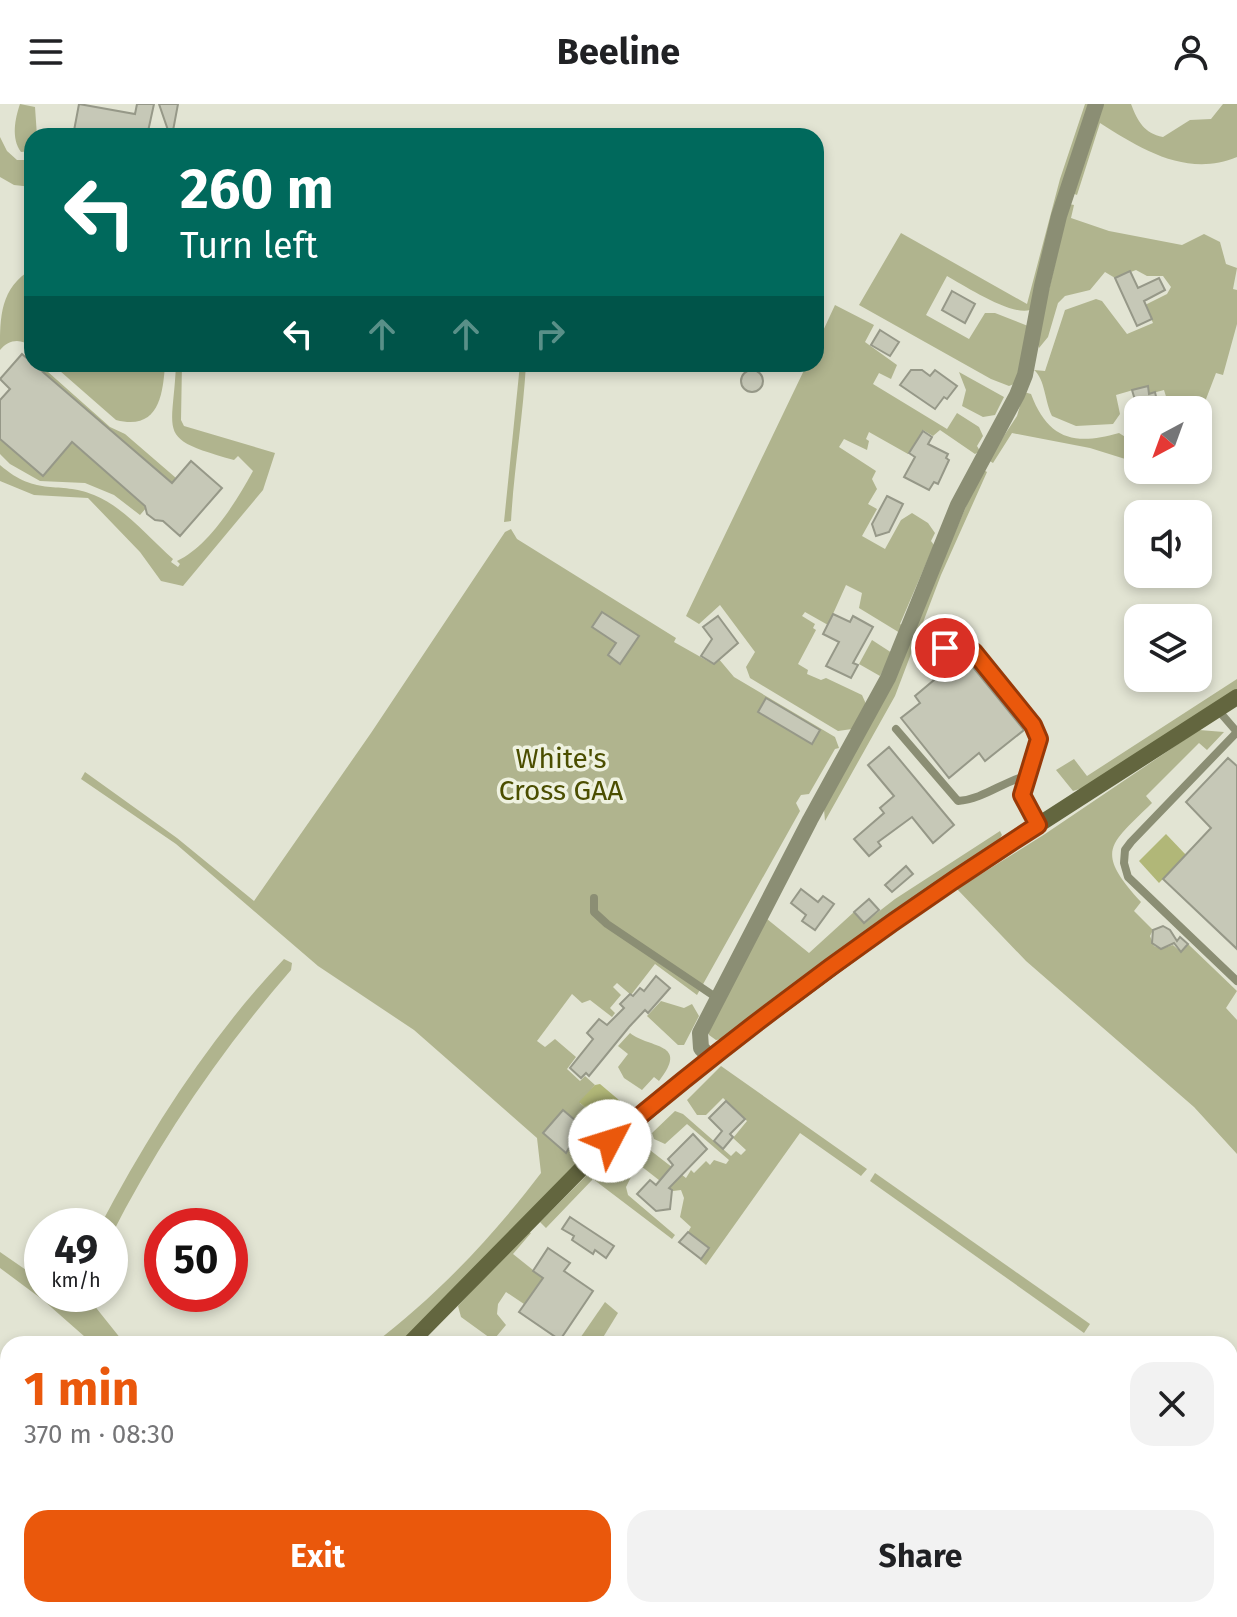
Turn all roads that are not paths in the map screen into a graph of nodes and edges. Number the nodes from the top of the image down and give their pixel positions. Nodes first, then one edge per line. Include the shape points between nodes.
1 (1096, 104) edge
2 (924, 667) dead end
3 (1237, 697) edge
4 (1218, 710) junction
5 (896, 729) dead end
6 (1237, 732) edge
7 (1025, 776) junction
8 (1038, 825) junction
9 (594, 898) dead end
10 (1237, 981) edge
11 (717, 998) junction
12 (711, 1058) junction
13 (417, 1336) edge

1 - 11 street via 1059,216 1017,395 958,505 888,678
2 - 7 lane via 945,648 962,644 974,652 1039,739
3 - 4 main road
4 - 6 lane
4 - 8 main road
5 - 7 lane via 958,801 975,800
6 - 10 lane via 1131,842 1124,863 1128,877
7 - 8 lane via 1022,795
8 - 12 main road via 937,890
9 - 11 lane via 594,912 607,924
11 - 12 street via 698,1041
12 - 13 main road via 587,1163

